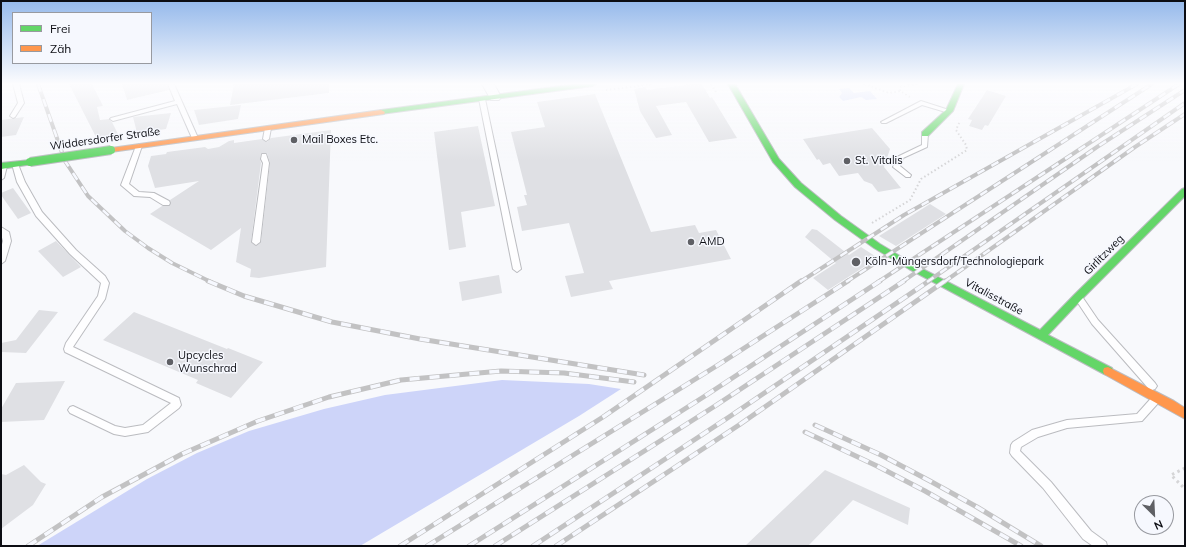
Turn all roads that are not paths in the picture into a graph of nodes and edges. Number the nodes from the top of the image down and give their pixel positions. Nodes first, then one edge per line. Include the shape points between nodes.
1 (17, 110) edge
2 (150, 110) edge
3 (182, 110) edge
4 (404, 110) edge
5 (484, 110) edge
6 (746, 110) edge
7 (908, 110) edge
8 (938, 110) edge
9 (949, 110) edge
10 (947, 113) junction
11 (13, 116) dead end
12 (113, 119) dead end
13 (884, 122) dead end
14 (268, 128) junction
15 (925, 134) joint
16 (195, 138) junction
17 (266, 139) dead end
18 (139, 146) junction
19 (264, 156) dead end
20 (15, 164) junction
21 (2, 166) edge
22 (908, 175) dead end
23 (1, 178) edge
24 (1185, 191) edge
25 (166, 203) dead end
26 (1, 230) edge
27 (256, 242) dead end
28 (1, 261) edge
29 (517, 269) dead end
30 (1078, 297) junction
31 (1042, 336) junction
32 (1158, 398) junction
33 (1170, 404) junction
34 (73, 410) dead end
35 (1185, 414) edge
36 (1102, 546) edge

1 - 11 lane
2 - 12 lane
3 - 16 lane
4 - 14 street, Widdersdorfer Straße
5 - 29 lane
6 - 31 street, Vitalisstraße via 776,160 798,185 838,218 912,267
7 - 13 lane
8 - 10 lane
9 - 10 street
10 - 15 street
14 - 16 street, Widdersdorfer Straße
14 - 17 lane
15 - 22 lane via 925,146 900,158 896,167
16 - 18 street, Widdersdorfer Straße
18 - 20 street, Widdersdorfer Straße, bridge
18 - 25 lane via 125,185 137,194 151,194
19 - 27 lane via 266,163
20 - 21 street, Widdersdorfer Straße
20 - 34 lane via 21,182 39,214 105,283 102,297 68,349 176,401 176,405 146,429 132,432 114,430
21 - 23 lane
24 - 30 street, Girlitzweg
26 - 28 lane via 6,234 7,241
30 - 31 street, Girlitzweg
30 - 33 lane, Vitalisstraße via 1110,340
31 - 32 street, Vitalisstraße
32 - 33 street, Vitalisstraße
32 - 36 lane via 1139,418 1067,424 1035,433 1016,445 1015,453 1047,485 1087,535
33 - 35 street, Vitalisstraße

